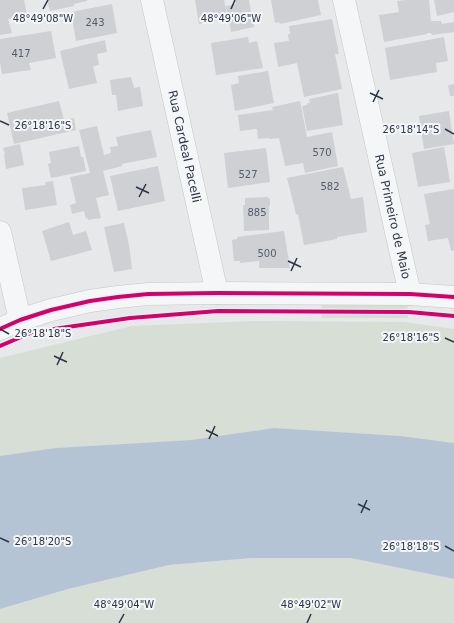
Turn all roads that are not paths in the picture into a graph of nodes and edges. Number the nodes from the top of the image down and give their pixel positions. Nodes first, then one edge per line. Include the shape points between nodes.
1 (152, 0) edge
2 (344, 0) edge
3 (0, 232) edge
4 (217, 293) junction
5 (410, 294) junction
6 (454, 297) edge
7 (20, 320) junction
8 (0, 329) edge

1 - 4 street, Rua Cardeal Pacelli
2 - 5 street, Rua Primeiro de Maio
3 - 7 street
4 - 5 street
4 - 7 street via 118,297 90,301
5 - 6 street
7 - 8 street

